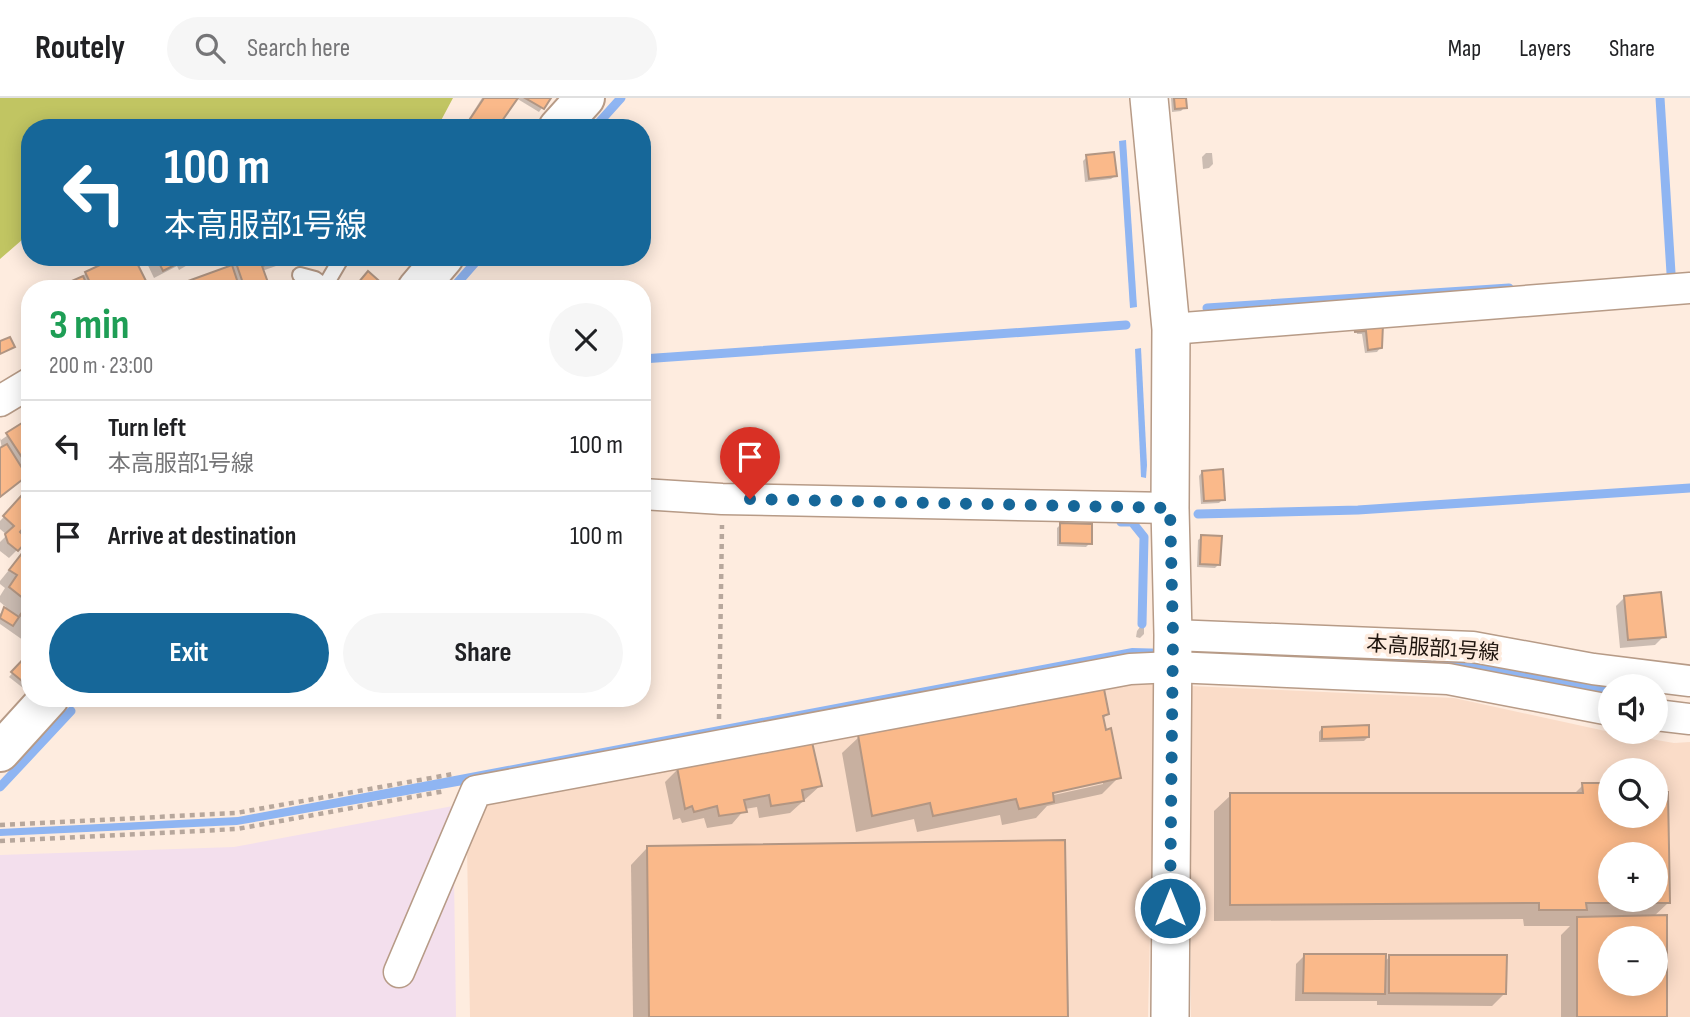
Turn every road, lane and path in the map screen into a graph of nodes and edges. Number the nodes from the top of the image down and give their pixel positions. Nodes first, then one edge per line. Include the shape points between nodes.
1 (584, 98) edge
2 (1149, 98) edge
3 (566, 119) edge
4 (436, 266) edge
5 (300, 275) dead end
6 (316, 280) edge
7 (424, 280) edge
8 (1690, 288) edge
9 (1171, 329) junction
10 (21, 388) edge
11 (0, 401) edge
12 (651, 495) edge
13 (722, 499) junction
14 (1170, 508) junction
15 (1173, 651) junction
16 (1690, 681) edge
17 (41, 707) edge
18 (1598, 708) edge
19 (1668, 716) edge
20 (1690, 719) edge
21 (719, 723) dead end
22 (0, 752) edge
23 (476, 791) junction
24 (0, 841) edge
25 (399, 972) dead end
26 (1170, 1017) edge

1 - 3 main road
2 - 9 street
4 - 7 main road
5 - 6 lane
8 - 9 street
9 - 14 street
10 - 11 street
12 - 13 street
13 - 14 street
13 - 21 path
14 - 15 street
15 - 16 street, 本高服部1号線 via 1473,647
15 - 18 street via 1448,679
15 - 23 street via 1130,669
15 - 26 street
17 - 22 main road
19 - 20 street
23 - 24 path via 466,787 237,830
23 - 25 street

